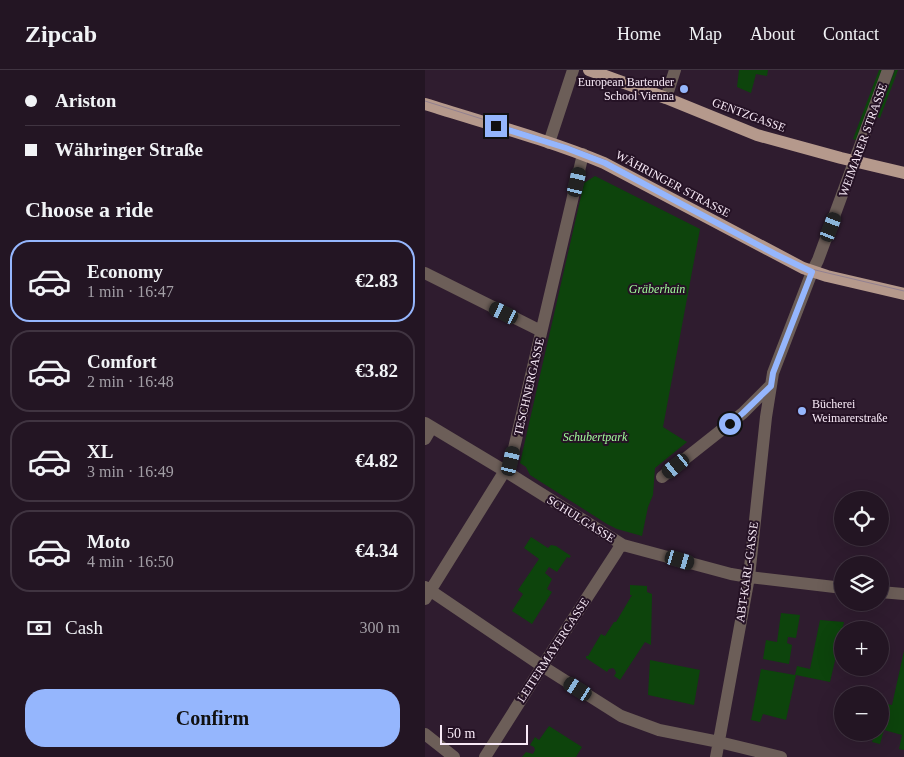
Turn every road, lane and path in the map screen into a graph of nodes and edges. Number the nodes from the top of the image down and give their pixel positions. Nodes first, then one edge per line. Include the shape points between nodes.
1 (573, 70) edge
2 (589, 70) edge
3 (675, 70) edge
4 (888, 70) edge
5 (667, 98) junction
6 (425, 104) edge
7 (549, 143) junction
8 (583, 154) junction
9 (855, 161) junction
10 (904, 173) edge
11 (812, 272) junction
12 (425, 273) edge
13 (904, 294) edge
14 (541, 332) junction
15 (771, 386) junction
16 (429, 425) edge
17 (425, 439) edge
18 (505, 472) junction
19 (662, 477) dead end
20 (623, 545) junction
21 (749, 578) junction
22 (834, 587) edge
23 (427, 592) edge
24 (889, 593) edge
25 (904, 594) edge
26 (542, 666) junction
27 (425, 734) edge
28 (719, 742) junction
29 (454, 757) edge
30 (485, 757) edge
31 (716, 757) edge
32 (781, 757) edge

1 - 7 street
2 - 5 main road, GENTZGASSE
3 - 5 street
4 - 9 street, WEIMARER STRASSE
5 - 9 main road, GENTZGASSE via 757,135
6 - 7 main road, WÄHRINGER STRASSE
7 - 8 main road, WÄHRINGER STRASSE
8 - 11 main road, WÄHRINGER STRASSE
8 - 14 street, TESCHNERGASSE
9 - 10 main road, GENTZGASSE
9 - 11 street, WEIMARER STRASSE
11 - 13 main road, WÄHRINGER STRASSE
11 - 15 street, WEIMARER STRASSE via 773,373
12 - 14 street
14 - 18 street, TESCHNERGASSE via 511,461
15 - 19 street via 743,413
15 - 21 street, ABT-KARL-GASSE
16 - 17 street
16 - 18 street, SCHULGASSE
18 - 20 street, SCHULGASSE
18 - 23 street, TESCHNERGASSE
20 - 21 street, SCHULGASSE
20 - 26 street, LEITERMAYERGASSE
21 - 22 street, SCHULGASSE
21 - 28 street, ABT-KARL-GASSE
23 - 26 street
24 - 25 street
26 - 28 street via 621,716 659,730
26 - 30 street, LEITERMAYERGASSE
27 - 29 street
28 - 31 street, ABT-KARL-GASSE
28 - 32 street

